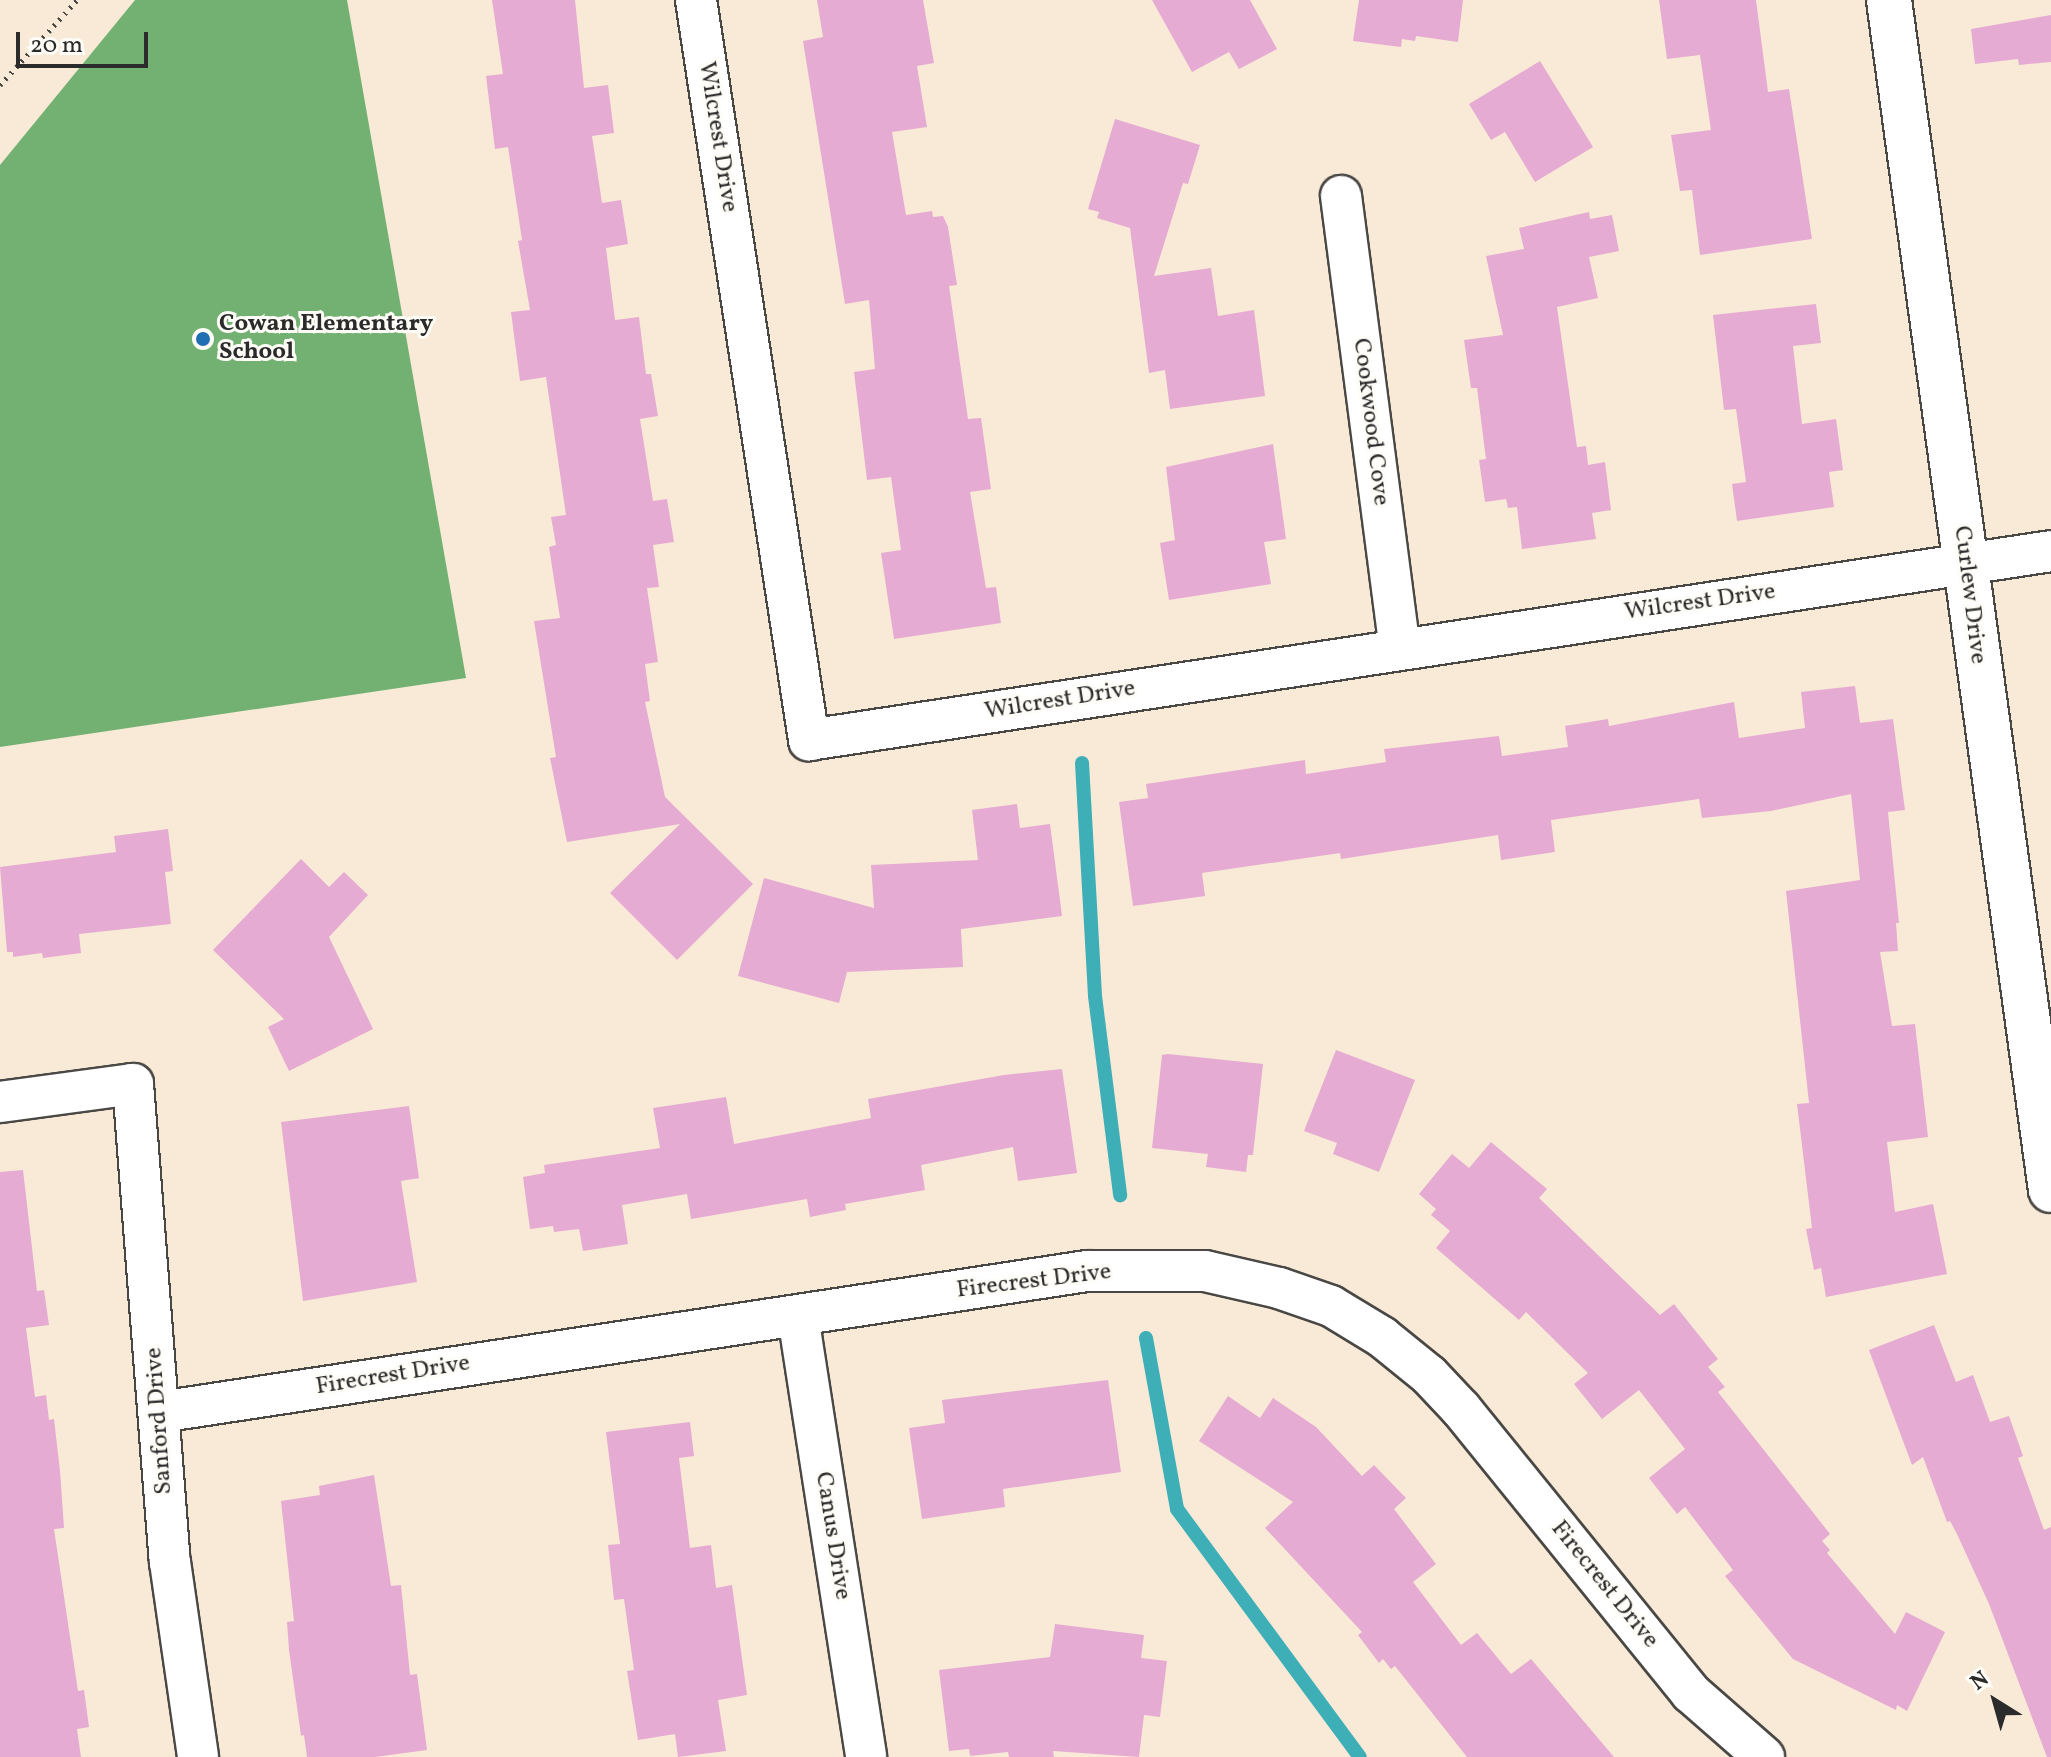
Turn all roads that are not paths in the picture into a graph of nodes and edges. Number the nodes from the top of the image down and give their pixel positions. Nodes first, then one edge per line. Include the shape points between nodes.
1 (696, 0) edge
2 (1889, 0) edge
3 (1341, 196) dead end
4 (2051, 551) edge
5 (1965, 564) junction
6 (1400, 648) junction
7 (0, 1102) edge
8 (2046, 1128) edge
9 (2051, 1190) edge
10 (798, 1316) junction
11 (160, 1412) junction
12 (198, 1757) edge
13 (866, 1757) edge
14 (1764, 1757) edge

1 - 6 street, Wilcrest Drive via 809,740
2 - 5 street, Curlew Drive
3 - 6 street, Cookwood Cove
4 - 5 street, Wilcrest Drive
5 - 6 street, Wilcrest Drive
5 - 8 street, Curlew Drive
7 - 11 street, Sanford Drive via 133,1084
8 - 9 street, Curlew Drive
10 - 11 street, Firecrest Drive
10 - 13 street, Canus Drive
10 - 14 street, Firecrest Drive via 1087,1271 1205,1271 1331,1306 1382,1337 1429,1375 1691,1693
11 - 12 street, Sanford Drive via 170,1562

